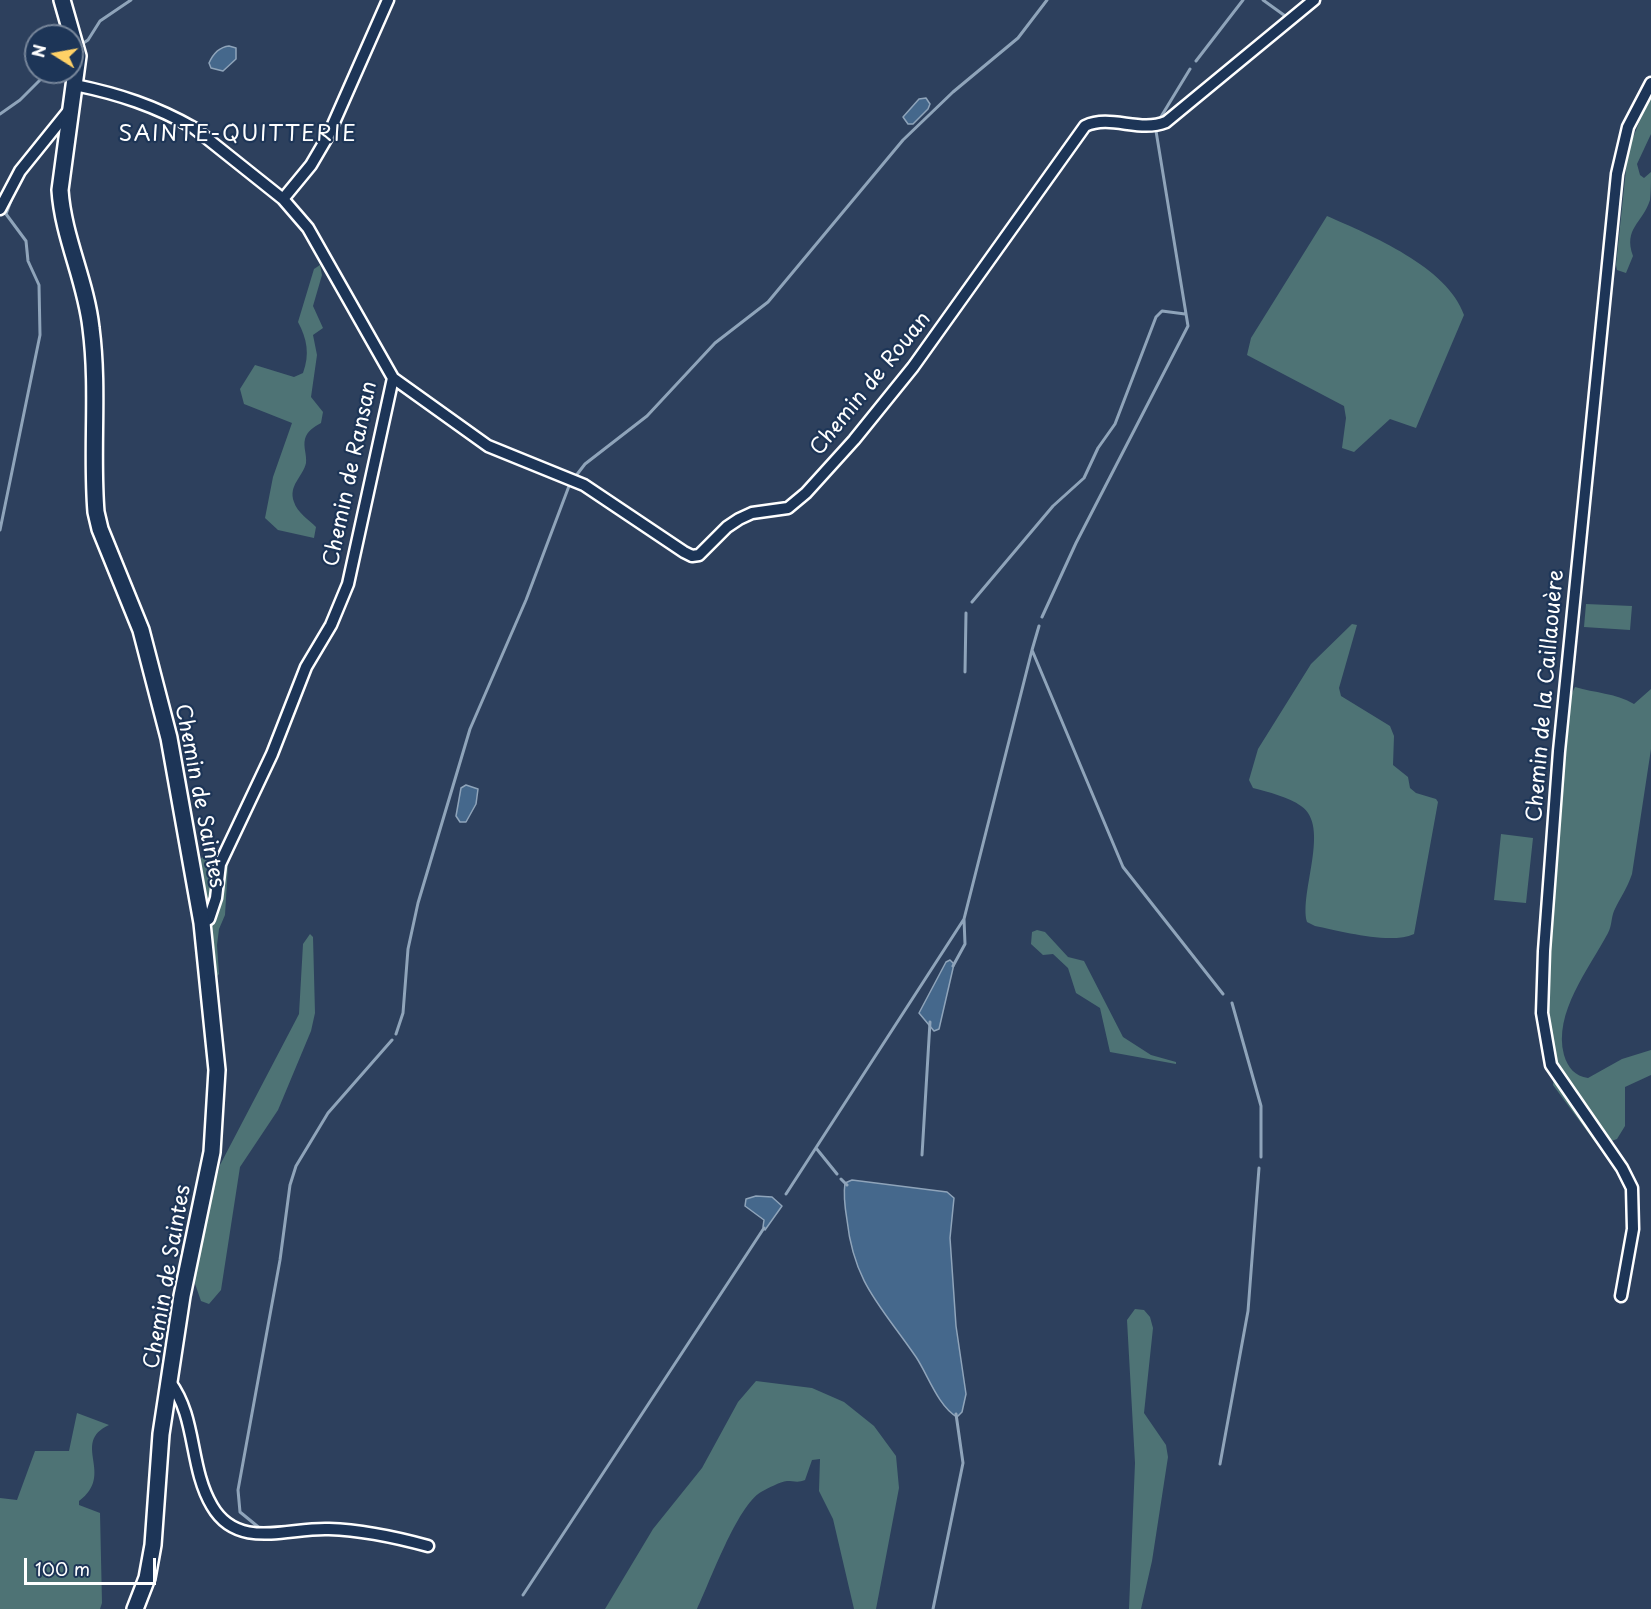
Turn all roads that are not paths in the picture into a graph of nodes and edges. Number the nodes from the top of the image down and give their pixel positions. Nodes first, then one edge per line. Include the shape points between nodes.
1 (62, 0) edge
2 (388, 0) edge
3 (1314, 0) edge
4 (1651, 82) edge
5 (75, 85) junction
6 (72, 106) junction
7 (284, 200) junction
8 (0, 209) edge
9 (393, 378) junction
10 (201, 923) junction
11 (1621, 1296) dead end
12 (170, 1382) junction
13 (428, 1545) dead end
14 (135, 1609) edge

1 - 5 street, Chemin de Saintes via 78,56
2 - 7 street via 328,136
3 - 9 street, Chemin de Rouan via 1166,122 1155,126 1105,121 1085,126 920,357 854,440 788,508 752,513 739,519 699,555 684,552 585,485 488,446
4 - 11 street, Chemin de la Caillaouère via 1628,127 1617,174 1543,961 1542,1013 1551,1065 1632,1188 1633,1229
5 - 6 street, Chemin de Saintes
5 - 7 street, Chemin de Ransan via 130,98 194,128
6 - 8 street via 20,171
6 - 10 street, Chemin de Saintes via 61,200 91,326 96,387 96,512 141,630 169,738
7 - 9 street, Chemin de Ransan via 316,240
9 - 10 street, Chemin de Ransan via 348,584 331,625 306,667 272,754 224,855 216,879 213,909 209,919
10 - 12 street, Chemin de Saintes via 217,1070 216,1109 209,1172 182,1296
12 - 13 street via 182,1398 203,1483 211,1505 222,1519 254,1534 326,1529 380,1533
12 - 14 street, Chemin de Saintes via 159,1458 153,1545 147,1578

